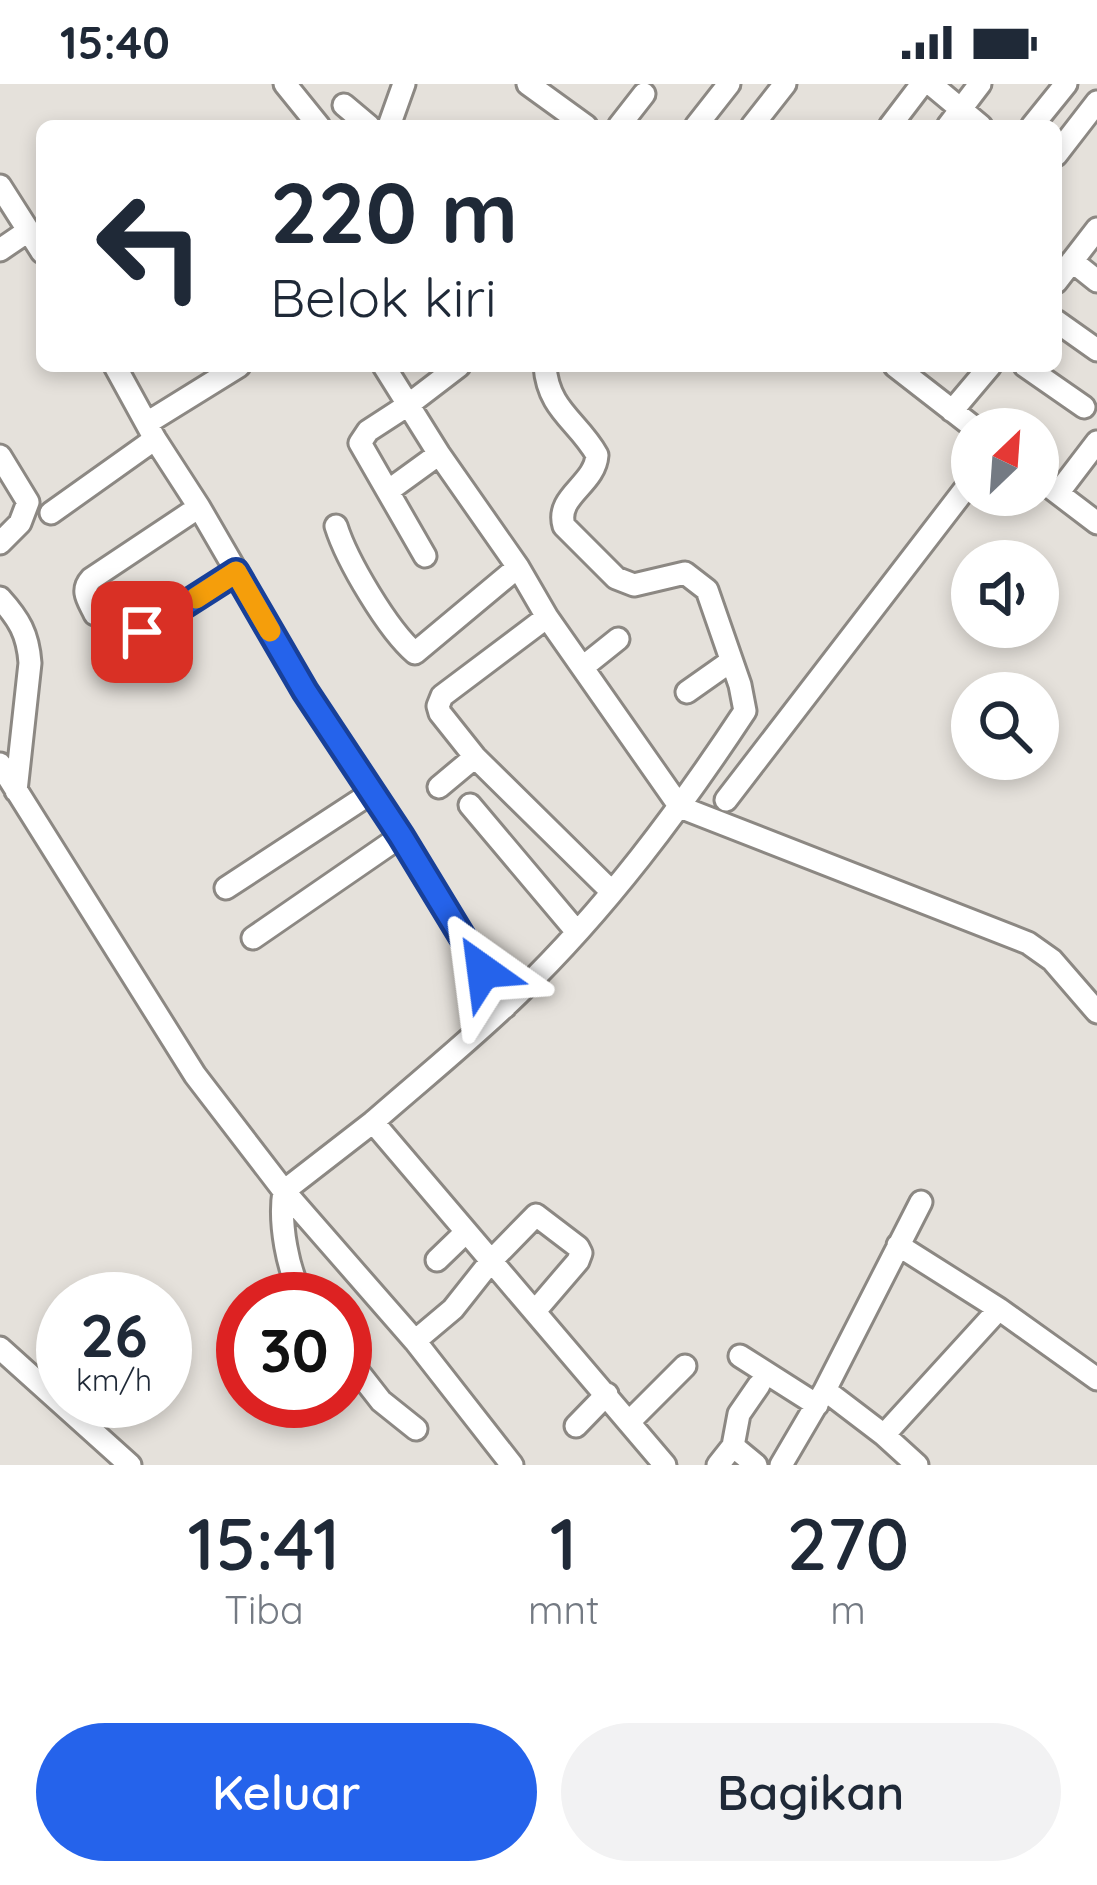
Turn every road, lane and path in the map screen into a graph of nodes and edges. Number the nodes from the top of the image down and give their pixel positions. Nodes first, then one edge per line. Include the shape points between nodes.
1 (285, 84) edge
2 (404, 84) edge
3 (729, 84) edge
4 (785, 84) edge
5 (980, 84) edge
6 (1066, 84) edge
7 (927, 85) edge
8 (539, 87) edge
9 (644, 94) dead end
10 (1097, 102) edge
11 (344, 105) dead end
12 (1047, 107) junction
13 (954, 118) edge
14 (314, 120) edge
15 (361, 120) edge
16 (391, 120) edge
17 (579, 120) edge
18 (624, 120) edge
19 (701, 120) edge
20 (757, 120) edge
21 (895, 120) edge
22 (1037, 120) edge
23 (1078, 127) junction
24 (1062, 147) edge
25 (0, 186) edge
26 (1097, 229) edge
27 (28, 231) junction
28 (36, 243) edge
29 (0, 250) edge
30 (1072, 261) junction
31 (1062, 274) edge
32 (1097, 280) edge
33 (1062, 325) edge
34 (1097, 350) edge
35 (118, 372) edge
36 (231, 372) edge
37 (388, 372) edge
38 (451, 372) edge
39 (546, 372) edge
40 (903, 372) edge
41 (985, 372) edge
42 (1033, 372) edge
43 (408, 405) junction
44 (1084, 407) dead end
45 (955, 408) edge
46 (951, 410) edge
47 (151, 431) junction
48 (439, 454) junction
49 (0, 456) edge
50 (1093, 456) edge
51 (388, 491) junction
52 (1059, 492) edge
53 (1059, 494) edge
54 (199, 507) junction
55 (951, 508) edge
56 (51, 513) dead end
57 (1097, 524) edge
58 (336, 526) dead end
59 (0, 543) edge
60 (425, 556) dead end
61 (518, 567) junction
62 (236, 572) junction
63 (0, 598) edge
64 (95, 614) dead end
65 (547, 617) junction
66 (618, 638) dead end
67 (110, 652) dead end
68 (731, 661) junction
69 (583, 667) junction
70 (687, 692) dead end
71 (475, 757) junction
72 (0, 764) edge
73 (439, 787) dead end
74 (16, 790) junction
75 (371, 794) junction
76 (727, 800) dead end
77 (470, 805) dead end
78 (680, 807) junction
79 (550, 834) junction
80 (401, 836) junction
81 (518, 863) junction
82 (226, 888) dead end
83 (610, 891) junction
84 (577, 932) junction
85 (253, 938) dead end
86 (512, 1000) junction
87 (1097, 1012) edge
88 (373, 1122) junction
89 (284, 1191) junction
90 (920, 1202) dead end
91 (466, 1232) junction
92 (898, 1245) junction
93 (437, 1260) dead end
94 (491, 1261) junction
95 (535, 1270) dead end
96 (293, 1272) edge
97 (517, 1290) junction
98 (536, 1310) junction
99 (999, 1310) junction
100 (415, 1341) junction
101 (0, 1348) edge
102 (740, 1356) dead end
103 (685, 1366) dead end
104 (1097, 1378) edge
105 (759, 1384) dead end
106 (372, 1388) edge
107 (607, 1394) junction
108 (821, 1398) junction
109 (628, 1422) junction
110 (576, 1426) dead end
111 (416, 1429) dead end
112 (884, 1435) junction
113 (733, 1446) junction
114 (130, 1465) edge
115 (512, 1465) edge
116 (665, 1465) edge
117 (718, 1465) edge
118 (756, 1465) edge
119 (781, 1465) edge
120 (917, 1465) edge

1 - 14 street
2 - 16 street
3 - 19 street
4 - 20 street
5 - 13 street
6 - 12 street
7 - 13 street
7 - 21 street
8 - 17 street
9 - 18 street
10 - 23 street
11 - 15 street
12 - 22 street
12 - 23 street
23 - 24 street
25 - 27 street
26 - 30 street
27 - 28 street
27 - 29 street
30 - 31 street
30 - 32 street
33 - 34 street
35 - 47 street
36 - 47 street
37 - 43 street
38 - 43 street
39 - 68 street via 555,403 597,455 595,470 561,510 567,532 625,583 691,575 712,598
40 - 46 street
41 - 45 street
42 - 44 street
43 - 48 street
43 - 51 street via 360,443
47 - 54 street
47 - 56 street
48 - 51 street
48 - 61 street
49 - 59 street via 28,502
50 - 52 street
51 - 60 street
53 - 57 street
54 - 62 street
54 - 64 street via 87,584
55 - 76 street
58 - 61 street via 389,625 415,653
61 - 65 street
62 - 67 street
62 - 75 street
63 - 74 street via 18,617 30,663
65 - 69 street
65 - 71 street via 440,699 440,713
66 - 69 street
68 - 70 street
68 - 78 street via 745,711
69 - 78 street
71 - 73 street
71 - 79 street
72 - 74 street
74 - 89 street via 195,1075
75 - 80 street
75 - 82 street
77 - 81 street
78 - 83 street
78 - 87 street via 1028,943
79 - 81 street
79 - 83 street
80 - 85 street
80 - 86 street
81 - 84 street
83 - 84 street
84 - 86 street
86 - 88 street
88 - 89 street
88 - 91 street
89 - 96 street via 280,1213
89 - 100 street
90 - 92 street
91 - 93 street
91 - 94 street
92 - 99 street
92 - 108 street
94 - 97 street
94 - 98 street via 536,1215 578,1247 578,1261
94 - 100 street
95 - 97 street
97 - 98 street
98 - 107 street
99 - 104 street
99 - 112 street
100 - 115 street
101 - 114 street
102 - 108 street
103 - 109 street
105 - 113 street
106 - 111 street
107 - 109 street
107 - 110 street
108 - 112 street
108 - 119 street
109 - 116 street
112 - 120 street
113 - 117 street
113 - 118 street

